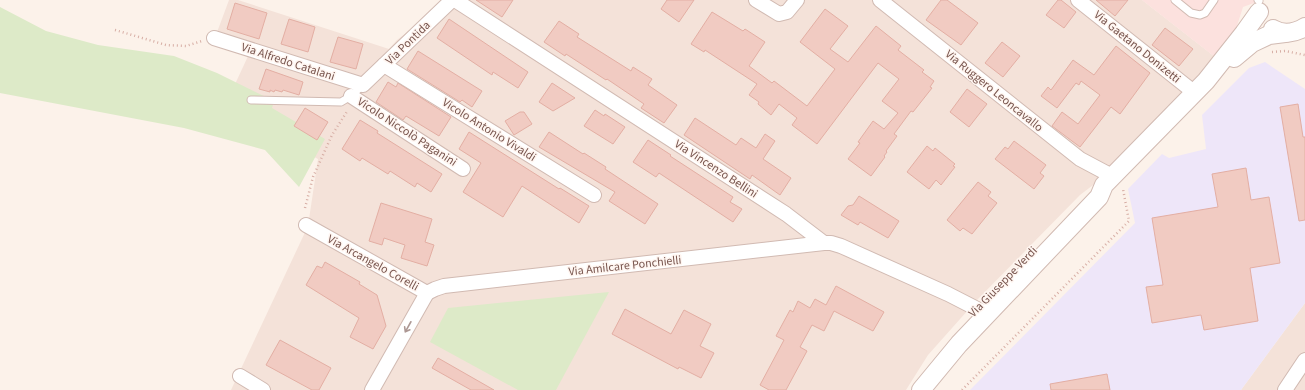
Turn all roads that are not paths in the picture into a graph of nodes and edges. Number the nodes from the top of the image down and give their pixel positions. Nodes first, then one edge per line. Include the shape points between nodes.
1 (454, 0) edge
2 (756, 0) edge
3 (798, 0) edge
4 (880, 0) edge
5 (1078, 0) edge
6 (1175, 0) edge
7 (1214, 0) edge
8 (1183, 2) edge
9 (1259, 3) edge
10 (1298, 32) edge
11 (214, 38) road end
12 (384, 65) junction
13 (363, 85) junction
14 (1200, 87) junction
15 (353, 97) junction
16 (251, 100) dead end
17 (462, 168) dead end
18 (1113, 183) junction
19 (594, 195) dead end
20 (306, 225) dead end
21 (824, 243) junction
22 (427, 293) junction
23 (982, 311) junction
24 (1305, 360) edge
25 (240, 376) dead end
26 (263, 390) edge
27 (372, 390) edge
28 (913, 390) edge
29 (921, 390) edge
30 (1285, 390) edge

1 - 12 street, Via Pontida
1 - 21 street, Via Vincenzo Bellini via 786,214
2 - 3 street via 779,14 787,12
4 - 18 street, Via Ruggero Leoncavallo
5 - 14 street, Via Gaetano Donizetti
6 - 8 lane
7 - 8 lane via 1205,13 1200,15 1191,13
9 - 10 street via 1269,26 1275,31
9 - 14 street, Via Giuseppe Verdi via 1244,33
10 - 14 street, Via Giuseppe Verdi via 1269,35 1252,43
11 - 13 street, Via Alfredo Catalani
12 - 13 street, Via Pontida
12 - 19 street, Vicolo Antonio Vivaldi
13 - 15 lane
14 - 18 street, Via Giuseppe Verdi
15 - 16 lane via 341,102
15 - 17 street, Vicolo Niccolò Paganini
18 - 23 street, Via Giuseppe Verdi via 1092,191
20 - 22 street, Via Arcangelo Corelli
21 - 22 street, Via Amilcare Ponchielli via 444,286
21 - 23 street, Via Vincenzo Bellini via 841,246
22 -> 27 street, Via Arcangelo Corelli
23 - 28 street, Via Giuseppe Verdi via 951,336
23 - 29 street, Via Giuseppe Verdi
24 - 30 street
25 - 26 street

